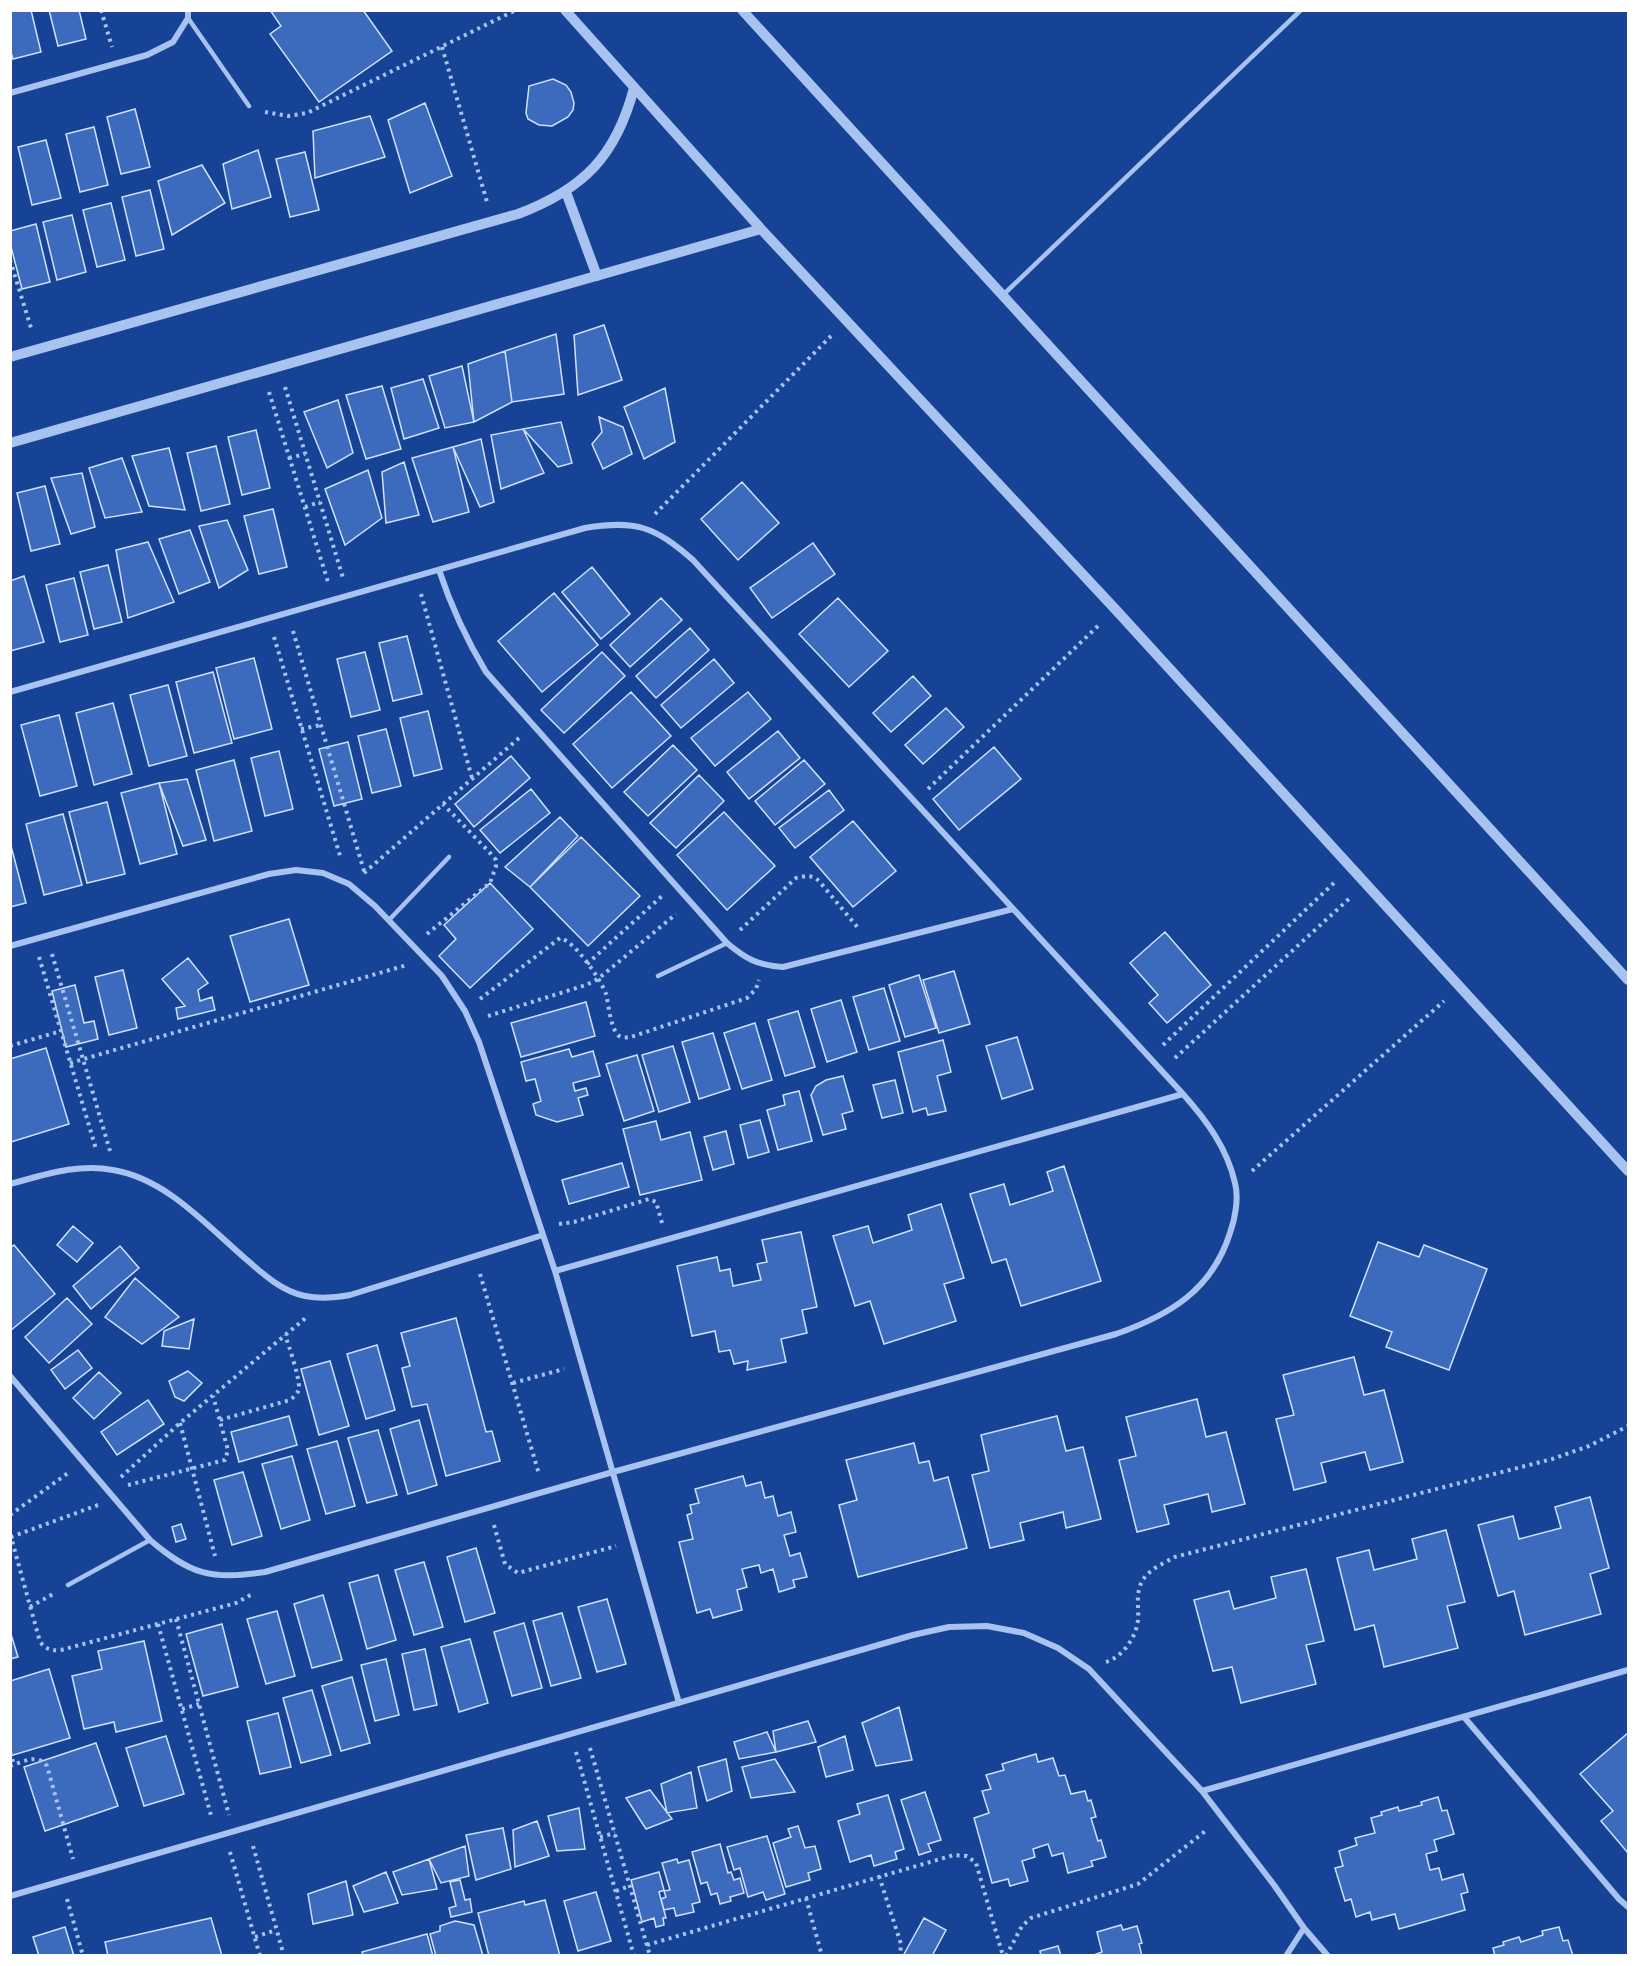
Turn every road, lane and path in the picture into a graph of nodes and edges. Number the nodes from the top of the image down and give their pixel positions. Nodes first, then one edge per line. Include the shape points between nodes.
1 (101, 10) edge
2 (516, 10) edge
3 (565, 10) edge
4 (742, 10) edge
5 (1301, 10) edge
6 (188, 14) edge
7 (442, 47) junction
8 (116, 63) junction
9 (634, 88) junction
10 (10, 93) edge
11 (249, 106) joint
12 (566, 192) junction
13 (493, 221) junction
14 (761, 229) junction
15 (10, 260) edge
16 (597, 276) junction
17 (1003, 295) junction
18 (846, 321) junction
19 (37, 349) junction
20 (10, 357) edge
21 (279, 367) junction
22 (262, 371) junction
23 (10, 443) edge
24 (305, 454) junction
25 (289, 458) junction
26 (320, 502) junction
27 (305, 507) junction
28 (642, 527) junction
29 (439, 570) junction
30 (416, 576) junction
31 (348, 596) junction
32 (334, 600) junction
33 (1116, 610) junction
34 (288, 613) junction
35 (268, 619) junction
36 (10, 692) edge
37 (321, 725) junction
38 (533, 725) junction
39 (302, 729) junction
40 (472, 778) junction
41 (914, 802) junction
42 (443, 804) junction
43 (449, 857) dead end
44 (1351, 867) junction
45 (364, 873) junction
46 (349, 884) junction
47 (675, 884) junction
48 (1366, 884) junction
49 (690, 902) junction
50 (375, 906) junction
51 (1013, 909) junction
52 (388, 920) junction
53 (47, 936) junction
54 (34, 939) junction
55 (727, 943) junction
56 (413, 945) junction
57 (10, 946) edge
58 (872, 946) junction
59 (427, 959) junction
60 (587, 964) junction
61 (762, 965) junction
62 (658, 976) dead end
63 (598, 979) junction
64 (1629, 980) edge
65 (1460, 987) junction
66 (465, 1011) junction
67 (470, 1021) junction
68 (61, 1031) junction
69 (10, 1046) edge
70 (1150, 1058) junction
71 (83, 1060) junction
72 (70, 1063) junction
73 (1162, 1071) junction
74 (1183, 1094) junction
75 (101, 1168) junction
76 (115, 1170) junction
77 (1629, 1171) edge
78 (10, 1184) edge
79 (1236, 1186) junction
80 (540, 1226) junction
81 (543, 1235) junction
82 (667, 1240) junction
83 (475, 1256) junction
84 (555, 1271) junction
85 (329, 1299) junction
86 (285, 1335) junction
87 (582, 1364) junction
88 (10, 1376) edge
89 (513, 1383) junction
90 (213, 1396) junction
91 (220, 1420) junction
92 (180, 1423) junction
93 (1629, 1426) edge
94 (83, 1462) junction
95 (192, 1469) junction
96 (614, 1472) junction
97 (107, 1490) junction
98 (544, 1492) junction
99 (114, 1499) junction
100 (489, 1507) junction
101 (10, 1515) edge
102 (150, 1540) junction
103 (633, 1541) junction
104 (265, 1572) junction
105 (220, 1575) junction
106 (68, 1585) joint
107 (30, 1607) junction
108 (176, 1619) junction
109 (158, 1624) junction
110 (1089, 1669) junction
111 (1629, 1670) edge
112 (679, 1703) junction
113 (199, 1704) junction
114 (182, 1709) junction
115 (1464, 1717) junction
116 (585, 1730) junction
117 (571, 1734) junction
118 (10, 1752) edge
119 (12, 1765) edge
120 (1202, 1791) junction
121 (1223, 1818) junction
122 (247, 1828) junction
123 (233, 1832) junction
124 (615, 1833) junction
125 (225, 1834) junction
126 (217, 1836) junction
127 (600, 1837) junction
128 (879, 1876) junction
129 (78, 1877) junction
130 (62, 1881) junction
131 (630, 1886) junction
132 (616, 1891) junction
133 (10, 1896) edge
134 (806, 1898) junction
135 (1629, 1907) edge
136 (1304, 1928) junction
137 (276, 1930) junction
138 (255, 1937) junction
139 (647, 1945) junction
140 (83, 1956) edge
141 (260, 1956) edge
142 (284, 1956) edge
143 (634, 1956) edge
144 (650, 1956) edge
145 (822, 1956) edge
146 (900, 1956) edge
147 (1005, 1956) edge
148 (1286, 1956) edge
149 (1328, 1956) edge

1 - 8 path
2 - 7 path
3 - 9 street
4 - 17 street
5 - 17 lane
6 - 8 street via 173,42 147,55
6 - 11 lane
7 - 11 path via 308,113 288,116
7 - 13 path
8 - 10 street
9 - 12 street via 627,113 604,157
9 - 14 street
12 - 13 street via 543,205
12 - 16 street
13 - 19 street
14 - 16 street
14 - 18 street
15 - 19 path
16 - 21 street
17 - 64 street
18 - 28 path
18 - 33 street
19 - 20 street
21 - 22 street
21 - 24 path
22 - 23 street
22 - 25 path
24 - 25 path
24 - 26 path
25 - 27 path
26 - 27 path
26 - 31 path
27 - 32 path
28 - 29 street via 613,524 585,528
28 - 41 street via 669,540 693,560
29 - 30 street
29 - 38 street via 450,605 486,672
30 - 31 street
30 - 40 path
31 - 32 street
32 - 34 street
33 - 41 path
33 - 44 street
34 - 35 street
34 - 37 path
35 - 36 street
35 - 39 path
37 - 39 path
37 - 45 path
38 - 40 path
38 - 47 street
39 - 46 path
40 - 42 path
41 - 51 street
42 - 45 path
42 - 56 path via 491,854 496,866 489,883
43 - 52 lane
44 - 48 street
44 - 70 path
45 - 50 path
46 - 50 street
46 - 53 street via 323,873 278,873
47 - 49 street
47 - 60 path
48 - 65 street
48 - 73 path
49 - 55 street
49 - 63 path
50 - 52 street
51 - 58 street
51 - 70 street
52 - 56 street
53 - 54 street
53 - 71 path
54 - 57 street
54 - 68 path
55 - 58 path via 796,878 804,876 819,881
55 - 61 street via 742,957
55 - 62 lane
56 - 59 street
58 - 61 street via 783,968
59 - 66 street
59 - 71 path
60 - 63 path
60 - 66 path via 567,939 554,940
61 - 63 path via 756,989 747,998 631,1037 617,1034
63 - 67 path
65 - 77 street
65 - 79 path
66 - 67 street
67 - 80 street
68 - 69 path
68 - 72 path
70 - 73 street
71 - 72 path
71 - 76 path
72 - 75 path
73 - 74 street
74 - 79 street via 1207,1121
74 - 82 street
75 - 76 street
75 - 78 street via 75,1168
76 - 85 street via 163,1189 280,1286 304,1296
79 - 96 street via 1234,1219 1224,1251 1212,1271 1180,1304 1149,1322
80 - 81 street
80 - 82 path via 574,1222 649,1199 656,1202
81 - 83 street
81 - 84 street
82 - 84 street
83 - 85 street
83 - 89 path
84 - 87 street
85 - 86 path
86 - 90 path
86 - 91 path via 298,1381 296,1395
87 - 89 path
87 - 96 street
88 - 94 street
89 - 98 path
90 - 91 path
90 - 92 path
91 - 95 path via 228,1450 225,1460
92 - 95 path
92 - 97 path
93 - 110 path via 1552,1459 1175,1557 1155,1567 1140,1585 1138,1621 1130,1644 1112,1660
94 - 97 street
94 - 101 path
95 - 97 path
95 - 105 path
96 - 98 street
96 - 103 street
97 - 99 street
98 - 100 street
99 - 102 street
99 - 107 path via 10,1538
100 - 103 path via 506,1564 518,1573
100 - 104 street
102 - 105 street via 173,1560 202,1573
102 - 106 lane
103 - 112 street
104 - 105 street
104 - 108 path via 259,1588 249,1597
106 - 107 path
107 - 109 path via 40,1642 52,1650
108 - 109 path
108 - 113 path
109 - 114 path
110 - 112 street via 1058,1648 1023,1633 987,1626 949,1627
110 - 120 street
111 - 115 street
112 - 116 street
113 - 114 path
113 - 123 path
114 - 126 path
115 - 120 street
115 - 135 street
116 - 117 street
116 - 124 path
117 - 122 street
117 - 127 path
118 - 119 path
119 - 129 path via 38,1758 47,1766
120 - 121 street
121 - 136 street
121 - 147 path via 1138,1884 1031,1918
122 - 123 street
122 - 137 path
123 - 125 street
124 - 127 path
124 - 131 path
125 - 126 street
125 - 138 path
126 - 129 street
127 - 132 path
128 - 134 path
128 - 146 path via 901,1944
128 - 147 path via 954,1855 967,1856 976,1863
129 - 130 street
130 - 133 street
130 - 140 path
131 - 132 path
131 - 139 path
132 - 143 path
134 - 139 path
134 - 145 path
136 - 148 street
136 - 149 street
137 - 138 path
137 - 142 path
138 - 141 path
139 - 144 path

